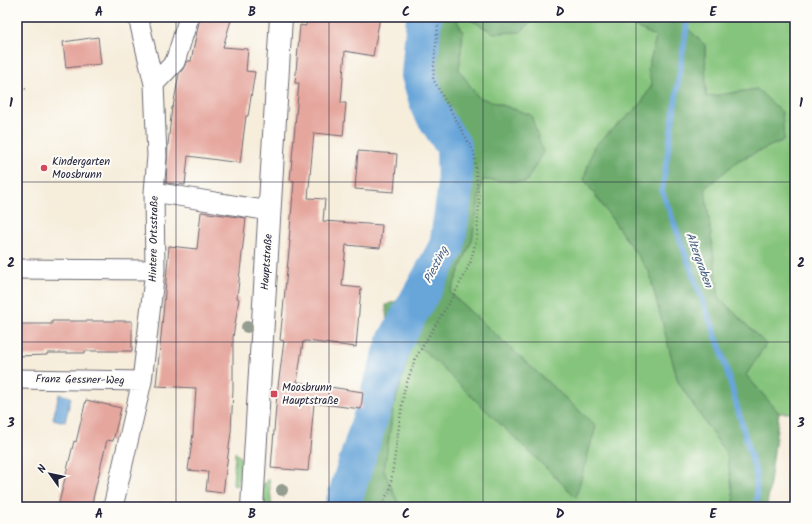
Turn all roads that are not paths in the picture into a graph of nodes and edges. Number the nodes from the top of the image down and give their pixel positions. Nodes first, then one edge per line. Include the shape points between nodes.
1 (138, 17) edge
2 (189, 17) edge
3 (281, 17) edge
4 (154, 84) junction
5 (154, 192) junction
6 (270, 211) junction
7 (17, 269) edge
8 (156, 270) junction
9 (17, 379) edge
10 (142, 381) junction
11 (113, 507) edge
12 (252, 507) edge

1 - 4 street, Hintere Ortsstraße
2 - 4 street via 175,62
3 - 6 main road, Hauptstraße
4 - 5 street, Hintere Ortsstraße via 157,156
5 - 6 street
5 - 8 street, Hintere Ortsstraße
6 - 12 main road, Hauptstraße
7 - 8 street
8 - 10 street, Hintere Ortsstraße
9 - 10 street, Franz Gessner-Weg
10 - 11 street, Hintere Ortsstraße

